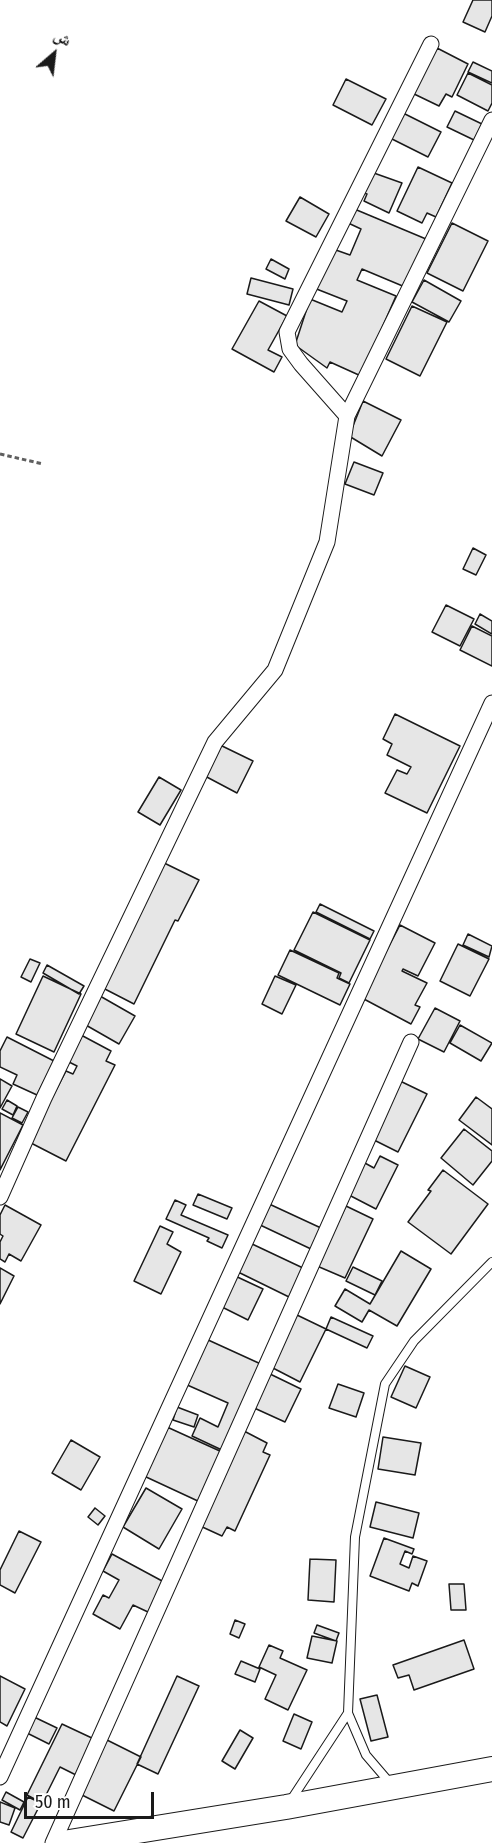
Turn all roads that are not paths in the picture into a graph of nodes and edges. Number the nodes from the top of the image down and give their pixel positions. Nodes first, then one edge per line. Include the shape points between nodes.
1 (430, 44) dead end
2 (492, 120) edge
3 (347, 416) junction
4 (492, 703) edge
5 (411, 1042) dead end
6 (0, 1197) edge
7 (492, 1262) edge
8 (348, 1713) junction
9 (492, 1768) edge
10 (0, 1778) edge
11 (393, 1786) junction
12 (286, 1807) junction
13 (53, 1843) edge
14 (63, 1843) edge

1 - 3 street via 287,332 290,349
2 - 3 street
3 - 6 street via 327,542 275,670 215,742
4 - 10 street
5 - 13 street
7 - 8 lane via 414,1341 385,1384 355,1537
8 - 11 lane via 366,1755
8 - 12 lane
9 - 11 main road
11 - 12 main road
12 - 14 main road

